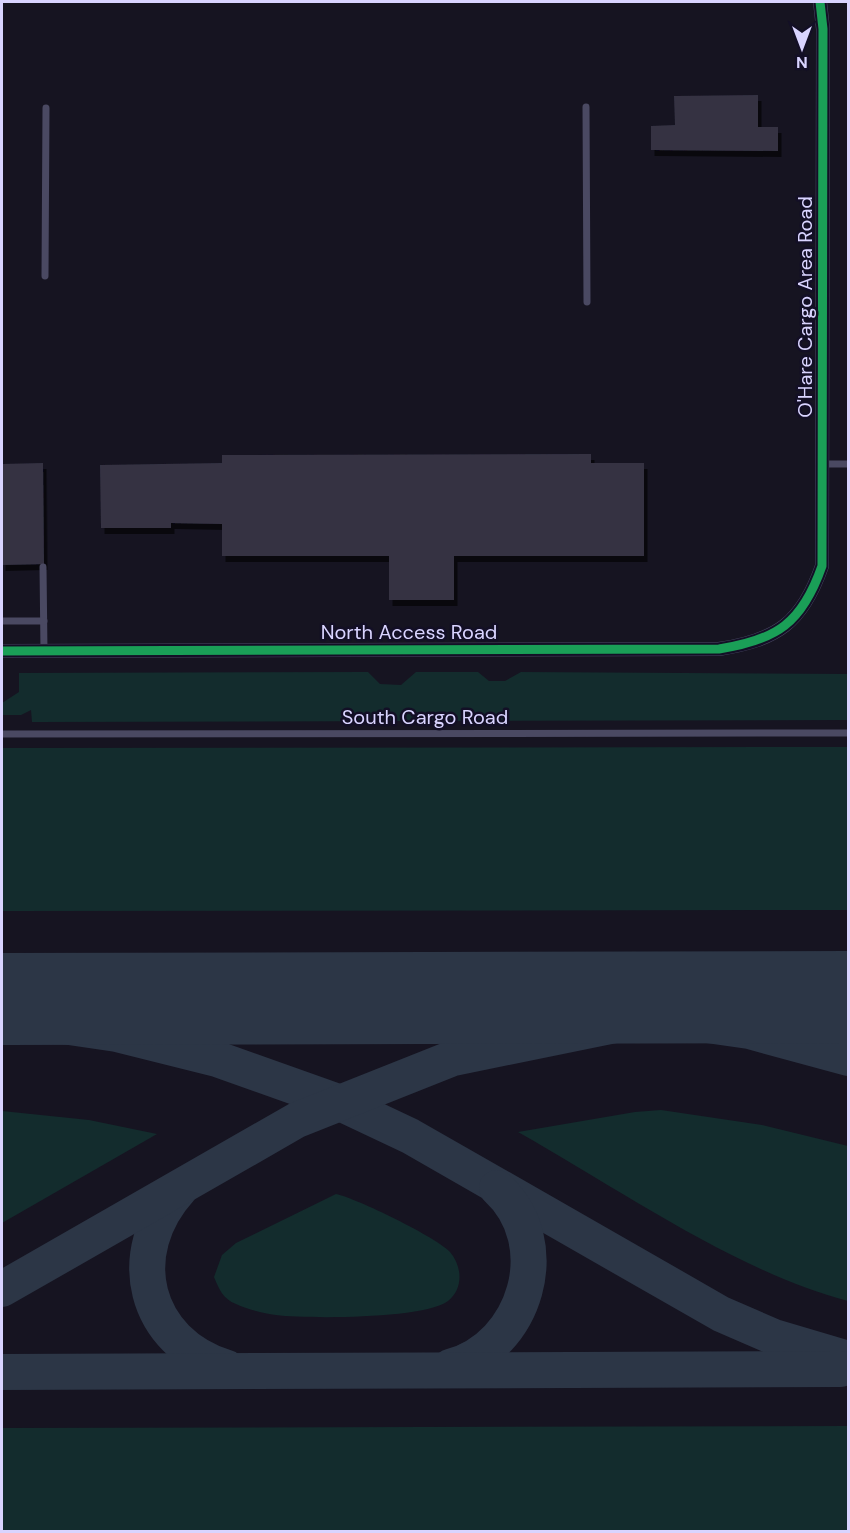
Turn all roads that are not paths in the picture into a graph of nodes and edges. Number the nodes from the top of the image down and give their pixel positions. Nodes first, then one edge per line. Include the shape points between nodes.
1 (820, 2) edge
2 (586, 107) dead end
3 (46, 108) dead end
4 (45, 276) dead end
5 (587, 302) dead end
6 (822, 464) junction
7 (849, 464) edge
8 (43, 567) dead end
9 (803, 608) joint
10 (2, 621) edge
11 (44, 621) junction
12 (2, 651) edge
13 (44, 651) junction
14 (849, 733) edge
15 (2, 734) edge

1 - 6 street, O'Hare Cargo Area Road
2 - 5 lane
3 - 4 lane
6 - 7 lane
6 - 9 street, O'Hare Cargo Area Road via 822,566
8 - 11 lane
9 - 13 street, North Access Road via 782,629 755,644 719,649
10 - 11 lane
11 - 13 lane
12 - 13 street, North Access Road
14 - 15 lane, South Cargo Road

